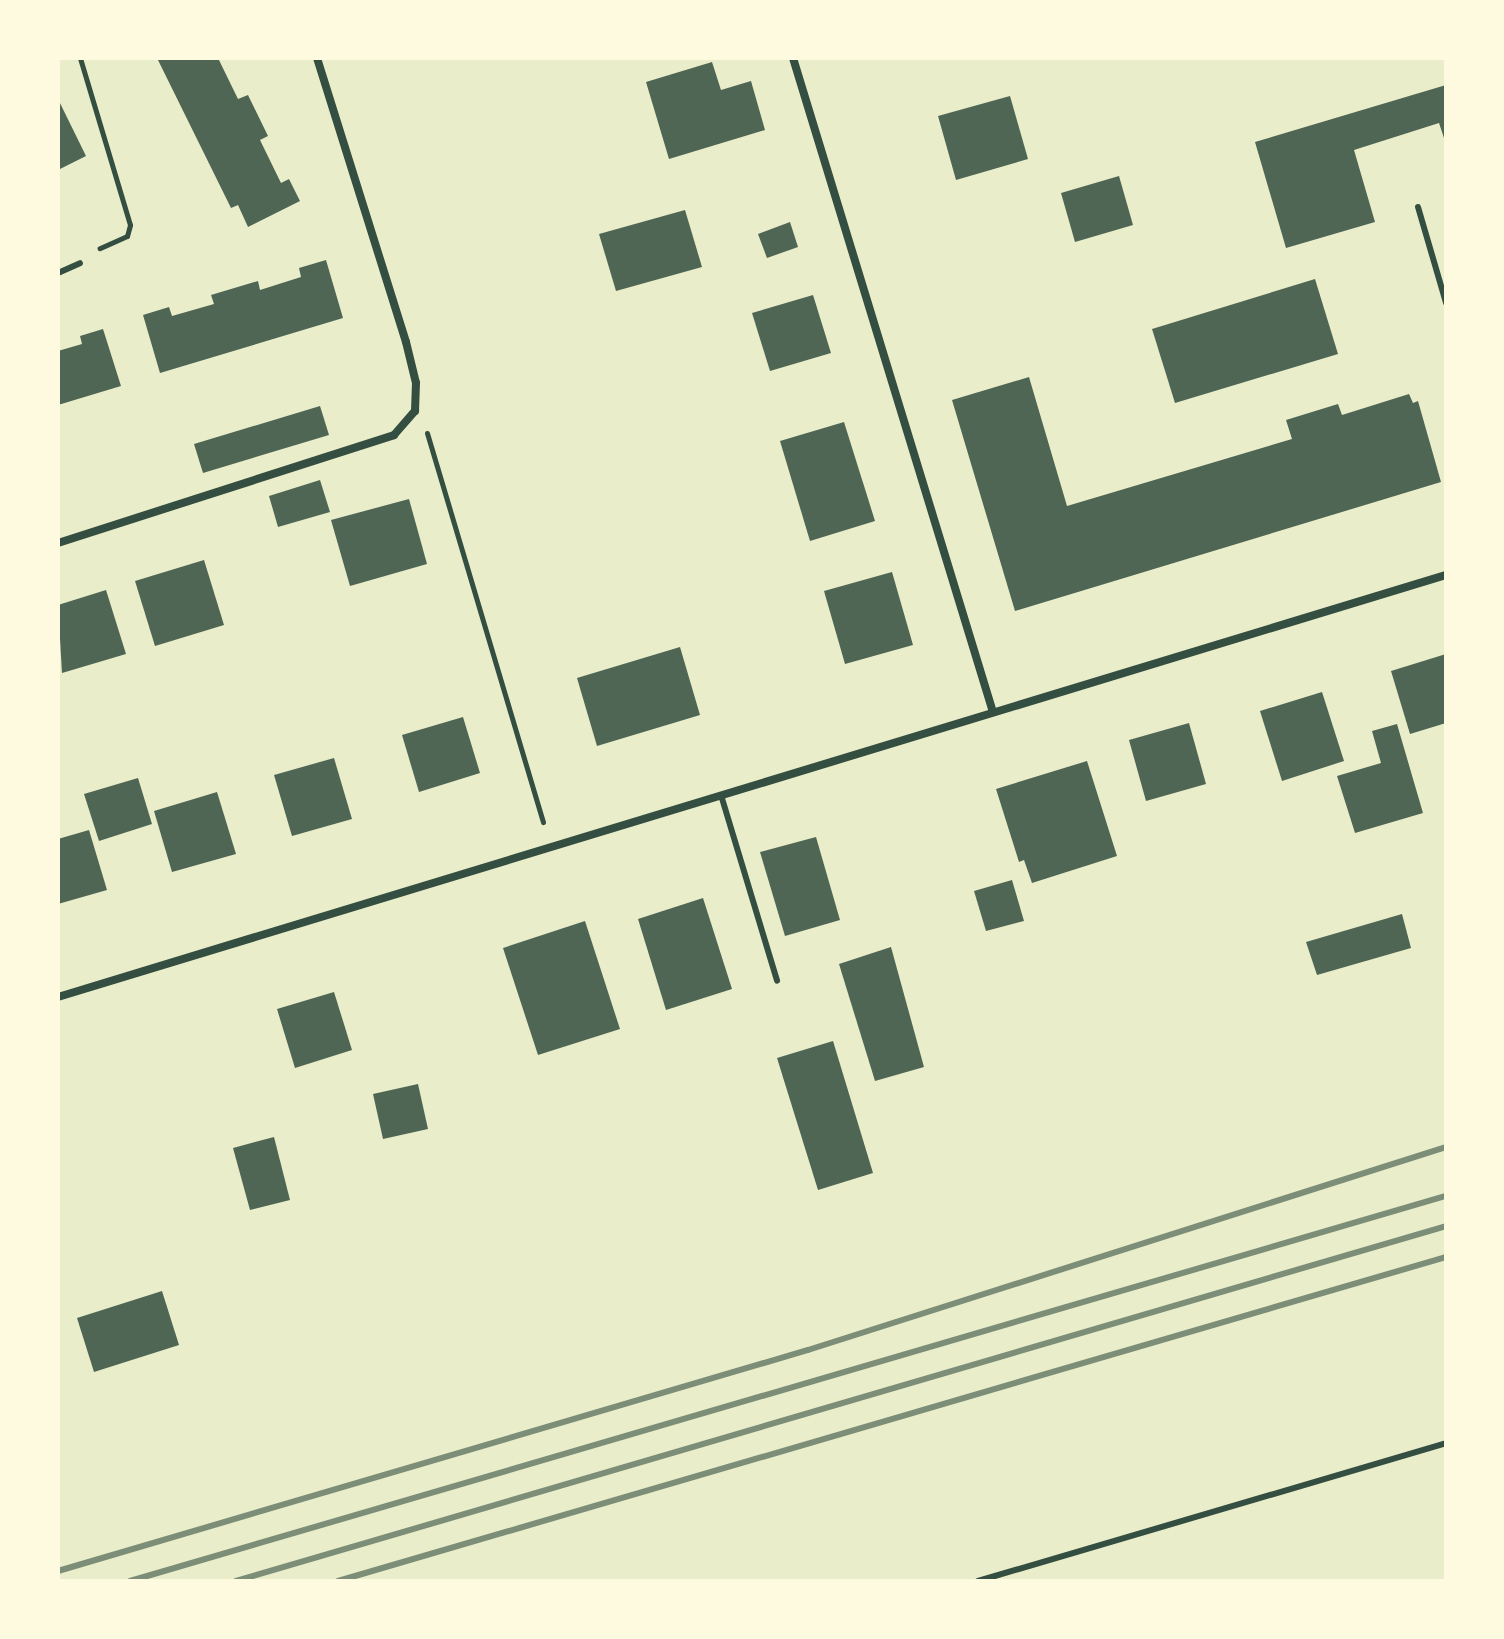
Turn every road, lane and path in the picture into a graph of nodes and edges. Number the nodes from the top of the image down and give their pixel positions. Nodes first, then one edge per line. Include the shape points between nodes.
1 (80, 58) edge
2 (317, 58) edge
3 (793, 58) edge
4 (1418, 207) dead end
5 (80, 263) joint
6 (58, 273) edge
7 (1446, 303) edge
8 (415, 411) junction
9 (58, 543) edge
10 (1446, 575) edge
11 (993, 712) junction
12 (721, 795) junction
13 (550, 847) junction
14 (777, 981) dead end
15 (58, 997) edge
16 (1446, 1443) edge
17 (978, 1581) edge

1 - 5 path via 130,225 127,236 87,254
2 - 8 street via 406,342 416,383
3 - 11 street
4 - 7 lane
5 - 6 lane
8 - 9 street via 394,435
8 - 13 path via 433,442
10 - 11 street
11 - 12 street
12 - 13 street
12 - 14 lane
13 - 15 street
16 - 17 lane

